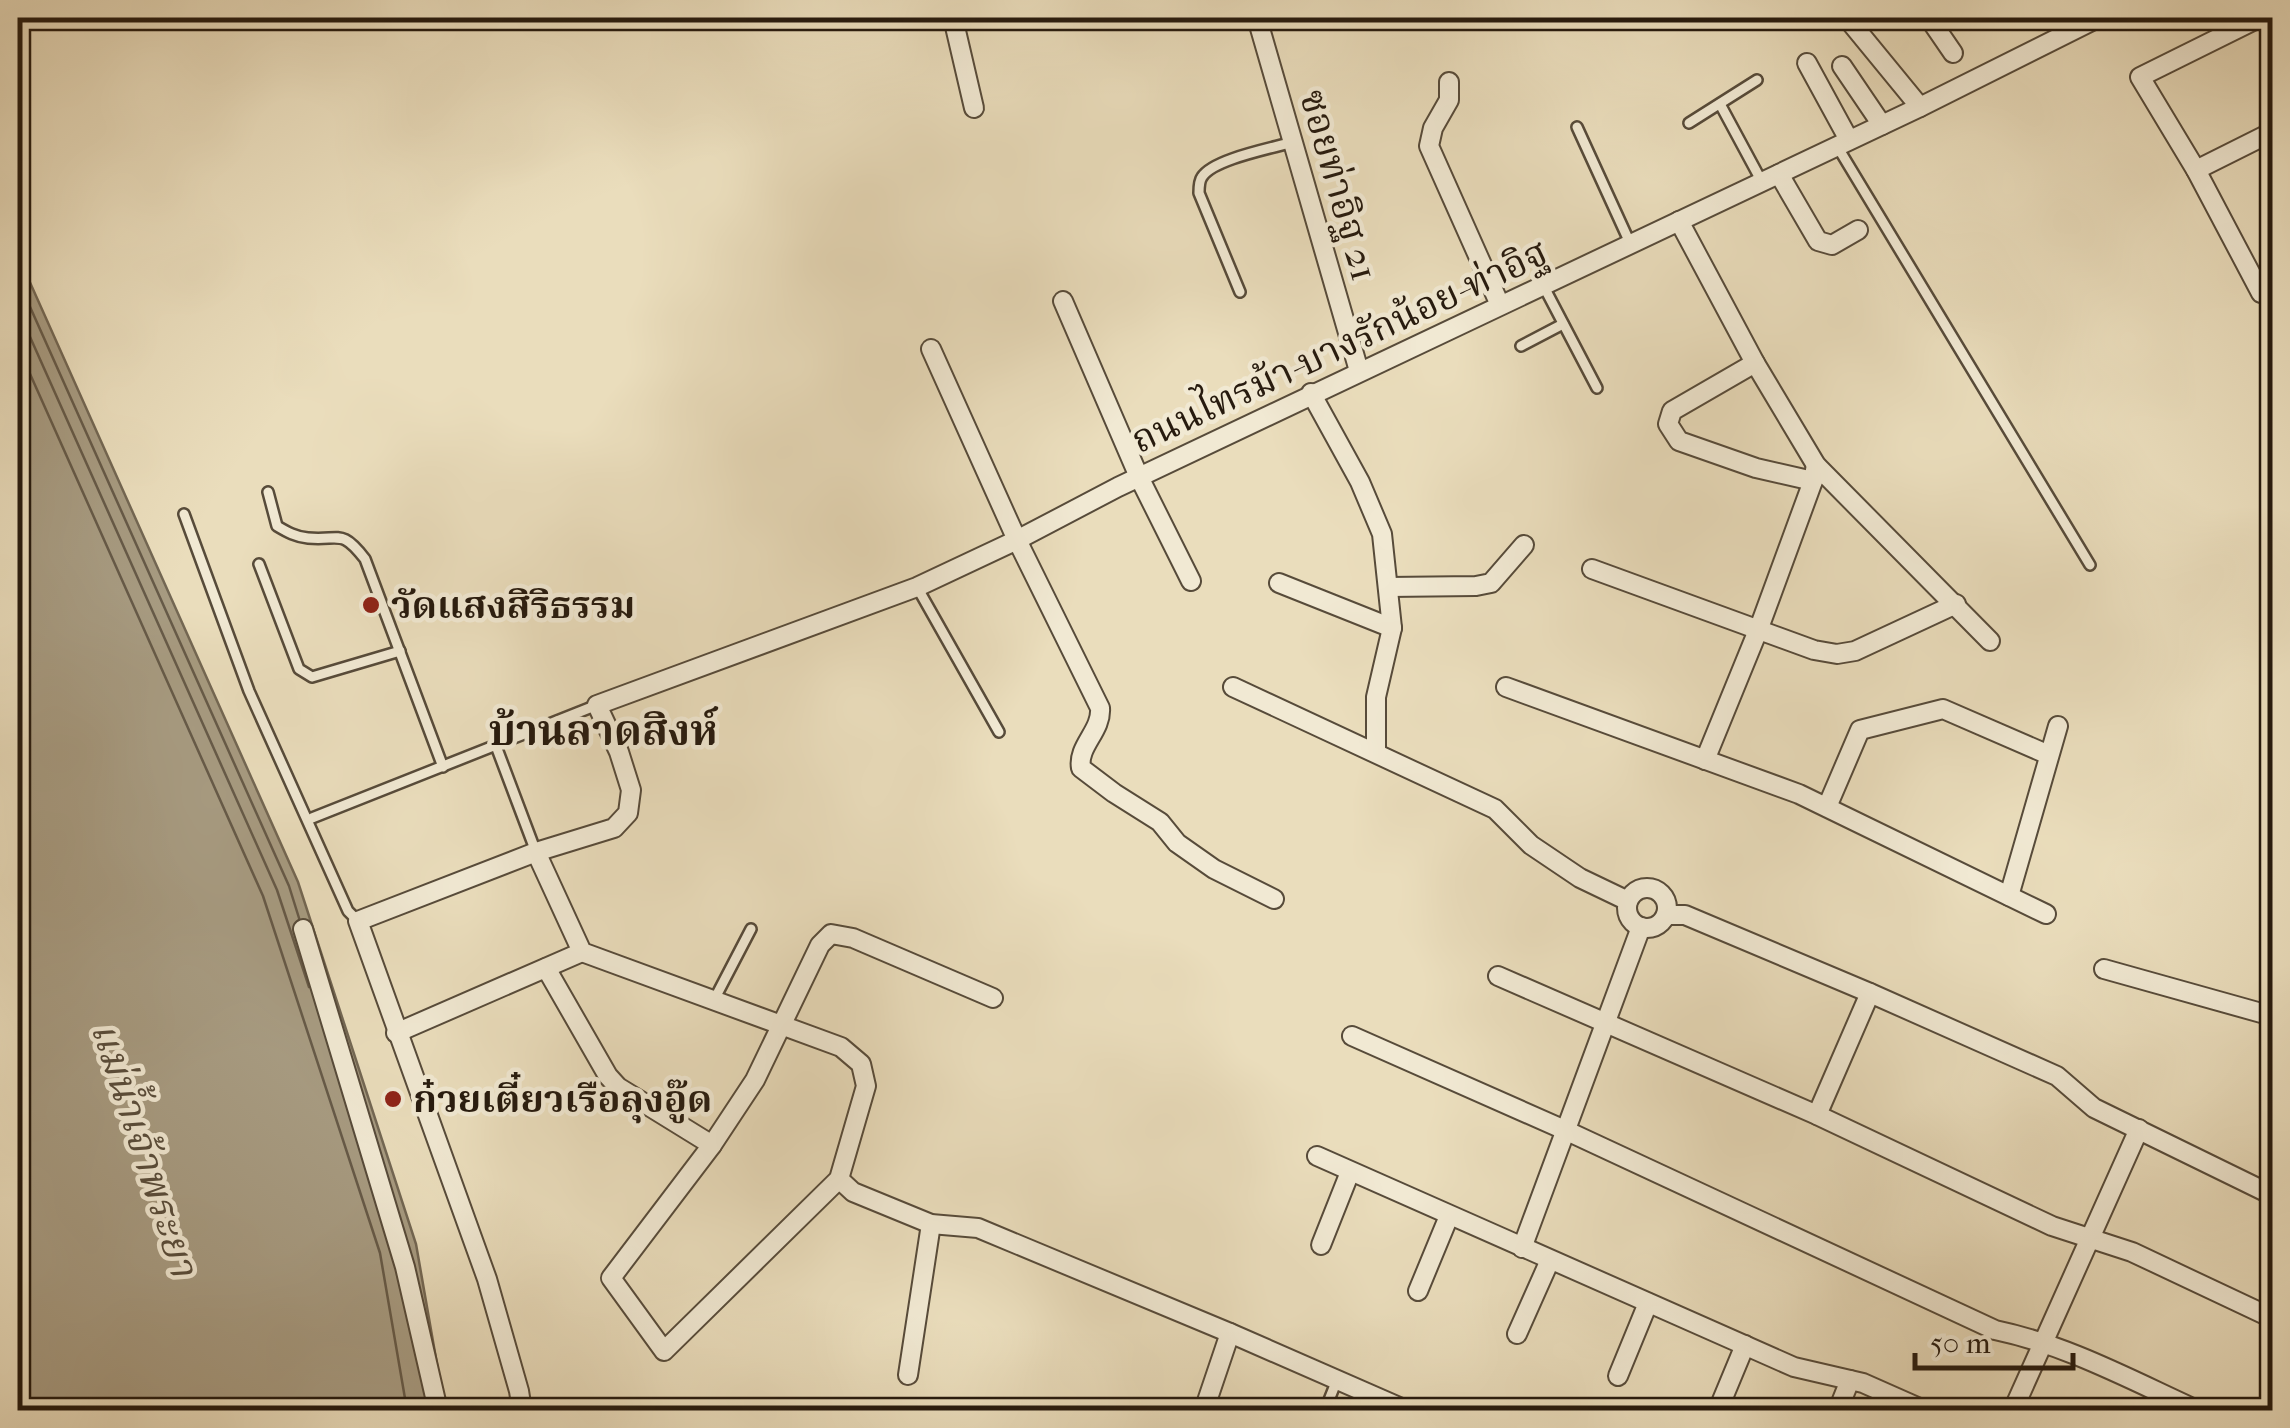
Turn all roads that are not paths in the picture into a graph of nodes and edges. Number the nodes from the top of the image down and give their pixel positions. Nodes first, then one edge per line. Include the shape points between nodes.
1 (953, 18) edge
2 (1257, 18) edge
3 (1847, 18) edge
4 (1929, 18) edge
5 (2098, 18) edge
6 (2260, 18) edge
7 (1953, 53) dead end
8 (1808, 63) dead end
9 (1842, 66) dead end
10 (1757, 80) dead end
11 (1449, 82) dead end
12 (1720, 104) junction
13 (1920, 107) junction
14 (974, 108) dead end
15 (1688, 123) dead end
16 (1882, 124) junction
17 (1577, 127) dead end
18 (2272, 132) edge
19 (1293, 142) junction
20 (1843, 143) junction
21 (2196, 170) junction
22 (1770, 178) junction
23 (1679, 221) junction
24 (1858, 230) dead end
25 (1630, 244) junction
26 (1543, 285) junction
27 (1240, 292) dead end
28 (2261, 292) dead end
29 (1063, 301) dead end
30 (1500, 305) junction
31 (1563, 324) junction
32 (1521, 346) dead end
33 (931, 349) dead end
34 (1755, 363) junction
35 (1359, 371) junction
36 (1597, 388) dead end
37 (1311, 393) junction
38 (1815, 473) junction
39 (1139, 477) junction
40 (268, 492) dead end
41 (184, 514) dead end
42 (1016, 540) junction
43 (1524, 545) dead end
44 (259, 564) dead end
45 (2090, 565) dead end
46 (1592, 569) dead end
47 (1190, 581) dead end
48 (1279, 584) dead end
49 (917, 587) junction
50 (1388, 588) junction
51 (1956, 604) junction
52 (1392, 628) junction
53 (1758, 628) junction
54 (1990, 641) dead end
55 (400, 652) junction
56 (1232, 687) dead end
57 (1506, 687) dead end
58 (596, 704) junction
59 (2058, 726) dead end
60 (999, 732) dead end
61 (496, 746) junction
62 (1376, 752) junction
63 (2049, 756) junction
64 (1705, 760) junction
65 (443, 767) junction
66 (1827, 808) junction
67 (312, 818) dead end
68 (536, 852) junction
69 (2009, 896) junction
70 (1274, 899) dead end
71 (1628, 902) junction
72 (2046, 914) dead end
73 (1666, 915) junction
74 (358, 921) junction
75 (1641, 926) junction
76 (751, 928) dead end
77 (303, 929) dead end
78 (582, 952) junction
79 (546, 968) junction
80 (2104, 969) dead end
81 (1498, 976) dead end
82 (1870, 992) junction
83 (993, 998) dead end
84 (714, 1000) junction
85 (2272, 1016) edge
86 (1606, 1023) junction
87 (782, 1025) junction
88 (396, 1033) junction
89 (1352, 1036) dead end
90 (1817, 1115) junction
91 (2139, 1129) junction
92 (1567, 1131) junction
93 (712, 1145) junction
94 (1316, 1156) dead end
95 (1350, 1172) junction
96 (839, 1179) junction
97 (2272, 1195) edge
98 (1449, 1216) junction
99 (931, 1224) junction
100 (2090, 1240) junction
101 (1322, 1246) dead end
102 (1522, 1248) junction
103 (1550, 1260) junction
104 (1418, 1291) dead end
105 (1648, 1302) junction
106 (2272, 1318) edge
107 (1230, 1332) junction
108 (1517, 1334) dead end
109 (2044, 1342) junction
110 (1744, 1346) junction
111 (908, 1375) dead end
112 (1618, 1376) dead end
113 (1337, 1380) junction
114 (1850, 1380) junction
115 (438, 1410) edge
116 (522, 1410) edge
117 (1204, 1410) edge
118 (1325, 1410) edge
119 (1406, 1410) edge
120 (1718, 1410) edge
121 (1838, 1410) edge
122 (1924, 1410) edge
123 (2013, 1410) edge
124 (2197, 1410) edge

1 - 14 street
2 - 19 street, ซอยท่าอิฐ 21
3 - 13 street
4 - 7 street
5 - 13 street, ถนนไทรม้า-บางรักน้อย-ท่าอิฐ
6 - 21 street via 2140,77
8 - 20 street
9 - 16 street
10 - 12 lane
11 - 30 street via 1450,100 1429,146
12 - 15 lane
12 - 22 lane
13 - 16 street, ถนนไทรม้า-บางรักน้อย-ท่าอิฐ
16 - 20 street, ถนนไทรม้า-บางรักน้อย-ท่าอิฐ
17 - 25 lane
18 - 21 street
19 - 27 lane via 1238,156 1200,178 1198,192
19 - 35 street, ซอยท่าอิฐ 21
20 - 22 street, ถนนไทรม้า-บางรักน้อย-ท่าอิฐ
20 - 45 lane
21 - 28 street
22 - 23 street, ถนนไทรม้า-บางรักน้อย-ท่าอิฐ
22 - 24 street via 1818,241 1832,245
23 - 25 street, ถนนไทรม้า-บางรักน้อย-ท่าอิฐ
23 - 34 street
25 - 26 street, ถนนไทรม้า-บางรักน้อย-ท่าอิฐ
26 - 30 street, ถนนไทรม้า-บางรักน้อย-ท่าอิฐ
26 - 31 lane
29 - 39 street
30 - 35 street, ถนนไทรม้า-บางรักน้อย-ท่าอิฐ
31 - 32 lane
31 - 36 lane
33 - 42 street
34 - 38 street
34 - 38 street via 1672,411 1668,424 1679,441 1756,468
35 - 37 street, ถนนไทรม้า-บางรักน้อย-ท่าอิฐ
37 - 39 street, ถนนไทรม้า-บางรักน้อย-ท่าอิฐ
37 - 50 street via 1382,534
38 - 51 street
38 - 53 street
39 - 42 street, ถนนไทรม้า-บางรักน้อย-ท่าอิฐ
39 - 47 street
40 - 55 lane via 277,526 354,545
41 - 74 lane via 249,691 348,912
42 - 49 street, ถนนไทรม้า-บางรักน้อย-ท่าอิฐ
42 - 70 street via 1100,708 1081,768 1214,869
43 - 50 street via 1491,583
44 - 55 lane via 299,669 312,676
46 - 53 street
48 - 52 street
49 - 58 street, ถนนไทรม้า-บางรักน้อย-ท่าอิฐ
49 - 60 lane
50 - 52 street
51 - 53 street via 1837,654
51 - 54 street
52 - 62 street via 1376,697
53 - 64 street
55 - 65 lane
56 - 62 street
57 - 64 street
58 - 61 lane
58 - 68 street via 631,790 628,813 614,828
59 - 63 street
61 - 65 lane
61 - 68 lane
62 - 71 street via 1495,809 1531,846
63 - 66 street via 1943,709 1860,730
63 - 69 street
64 - 66 street
65 - 67 lane
66 - 69 street
68 - 74 street
68 - 78 street
69 - 72 street
71 - 73 street via 1640,889 1652,888 1662,894
71 - 75 street via 1631,920
73 - 75 street via 1656,926
73 - 82 street via 1685,915
74 - 88 street
75 - 86 street
76 - 84 lane
77 - 115 street via 404,1267
78 - 79 street
78 - 84 street
79 - 88 street
79 - 93 street via 608,1076
80 - 85 street
81 - 86 street
82 - 90 street
82 - 91 street via 2057,1076 2094,1108
83 - 87 street via 831,934
84 - 87 street
86 - 90 street
86 - 92 street
87 - 93 street
87 - 96 street via 841,1047 861,1064 866,1086
88 - 116 street via 487,1279
89 - 92 street
90 - 100 street
91 - 97 street
91 - 100 street
92 - 102 street
92 - 109 street via 1996,1330
93 - 96 street via 611,1278 664,1352
94 - 95 street
95 - 98 street
95 - 101 street
96 - 99 street via 853,1192
98 - 102 street
98 - 104 street
99 - 107 street via 978,1228
99 - 111 street
100 - 106 street via 2132,1252
100 - 109 street
102 - 103 street
103 - 105 street
103 - 108 street
105 - 110 street
105 - 112 street
107 - 113 street
107 - 117 street
109 - 123 street
109 - 124 street
110 - 114 street
110 - 120 street
113 - 118 lane
113 - 119 street
114 - 121 street
114 - 122 street

